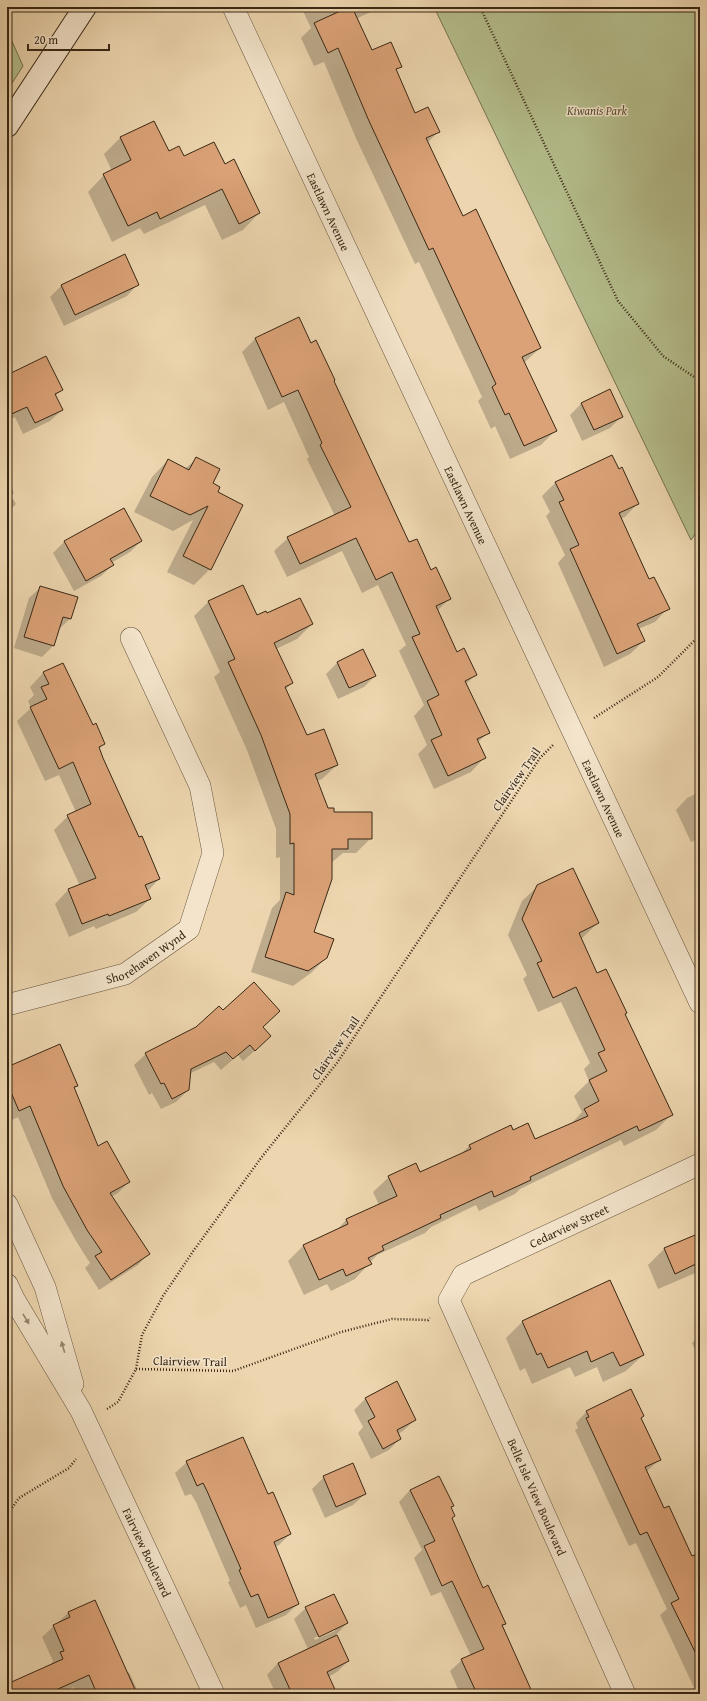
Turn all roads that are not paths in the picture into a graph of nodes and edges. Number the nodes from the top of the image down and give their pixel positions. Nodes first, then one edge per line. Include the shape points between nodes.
1 (85, 7) edge
2 (233, 7) edge
3 (7, 126) edge
4 (131, 638) dead end
5 (700, 1002) edge
6 (7, 1005) edge
7 (700, 1164) edge
8 (7, 1204) edge
9 (7, 1284) edge
10 (449, 1300) joint
11 (81, 1411) junction
12 (214, 1694) edge
13 (625, 1694) edge

1 - 3 main road
2 - 5 street, Eastlawn Avenue
4 - 6 street, Shorehaven Wynd via 200,786 213,853 189,929 125,974
7 - 10 street, Cedarview Street via 463,1275
11 -> 8 street, Fairview Boulevard via 45,1287
9 -> 11 street, Fairview Boulevard
10 - 13 street, Belle Isle View Boulevard
11 - 12 street, Fairview Boulevard

